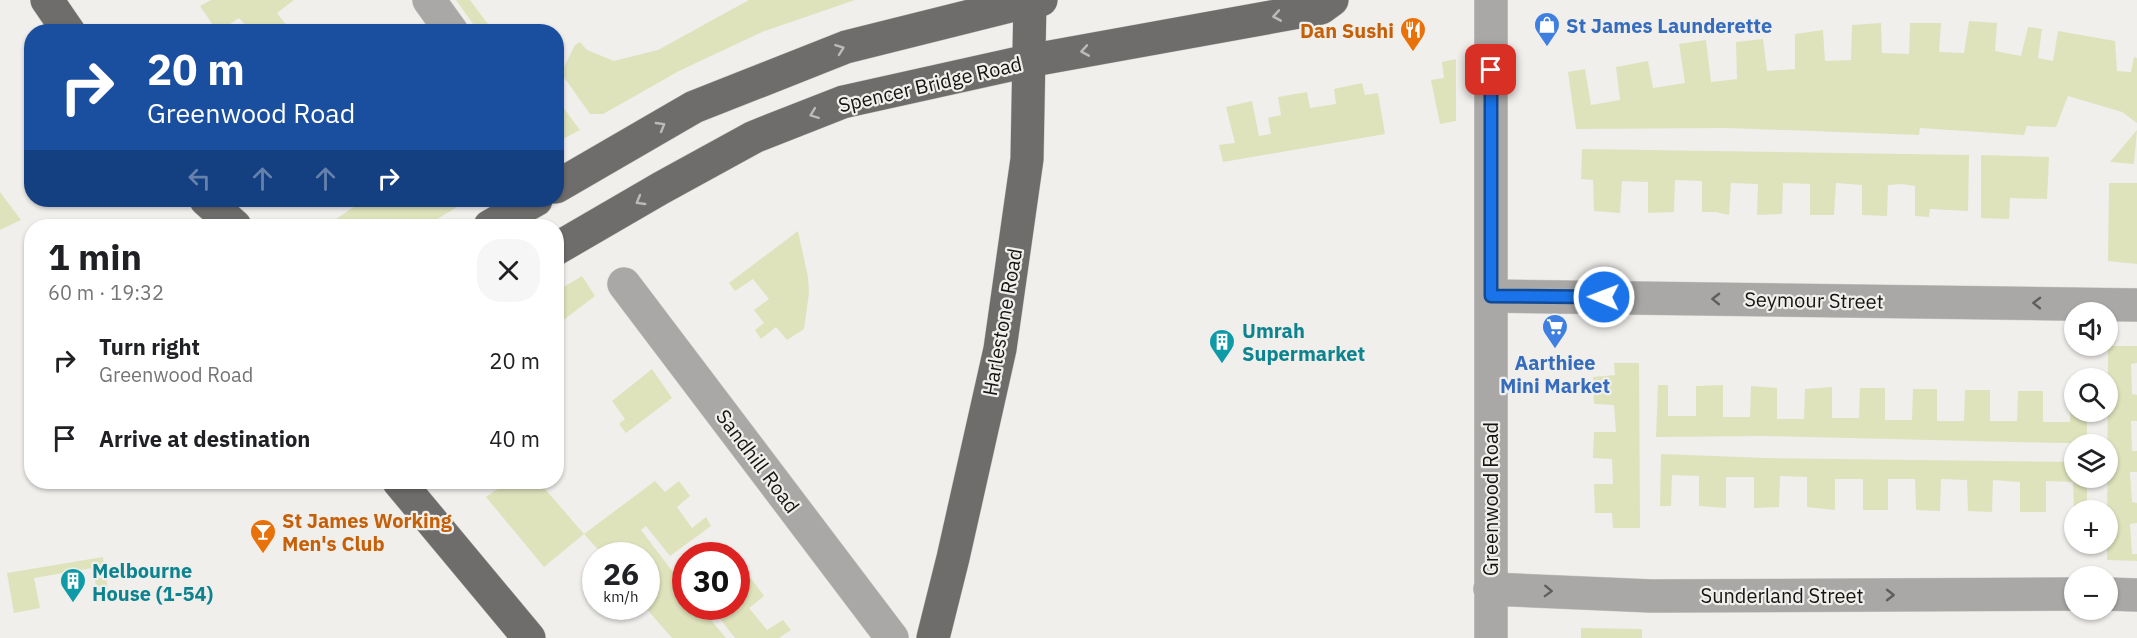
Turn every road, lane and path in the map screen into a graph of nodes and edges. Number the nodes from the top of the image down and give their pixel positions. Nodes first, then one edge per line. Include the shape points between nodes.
1 (47, 0) edge
2 (429, 0) edge
3 (1034, 0) edge
4 (1332, 0) edge
5 (1491, 0) edge
6 (64, 24) edge
7 (446, 24) edge
8 (1028, 61) junction
9 (564, 183) edge
10 (192, 207) edge
11 (214, 207) edge
12 (524, 207) edge
13 (202, 219) edge
14 (227, 219) edge
15 (502, 219) edge
16 (564, 244) edge
17 (624, 284) dead end
18 (1491, 296) junction
19 (2137, 304) edge
20 (405, 489) edge
21 (1490, 589) junction
22 (2064, 594) edge
23 (2118, 594) edge
24 (2137, 595) edge
25 (529, 638) edge
26 (892, 638) edge
27 (933, 638) edge
28 (1491, 638) edge

1 - 6 main road
2 - 7 street
3 - 8 main road, Harlestone Road
9 -> 3 main road via 694,106 835,51
4 -> 8 main road, Spencer Bridge Road via 1321,8
5 - 18 street, Greenwood Road
8 -> 16 main road, Spencer Bridge Road via 843,102 754,137
8 - 27 main road, Harlestone Road via 1027,159 1000,349
10 - 13 main road
11 - 14 main road
12 - 15 main road
17 - 26 street, Sandhill Road
19 -> 18 street, Seymour Street
18 - 21 street, Greenwood Road
20 - 25 main road
21 -> 22 street, Sunderland Street via 1651,596
21 - 28 street, Greenwood Road
23 - 24 street

